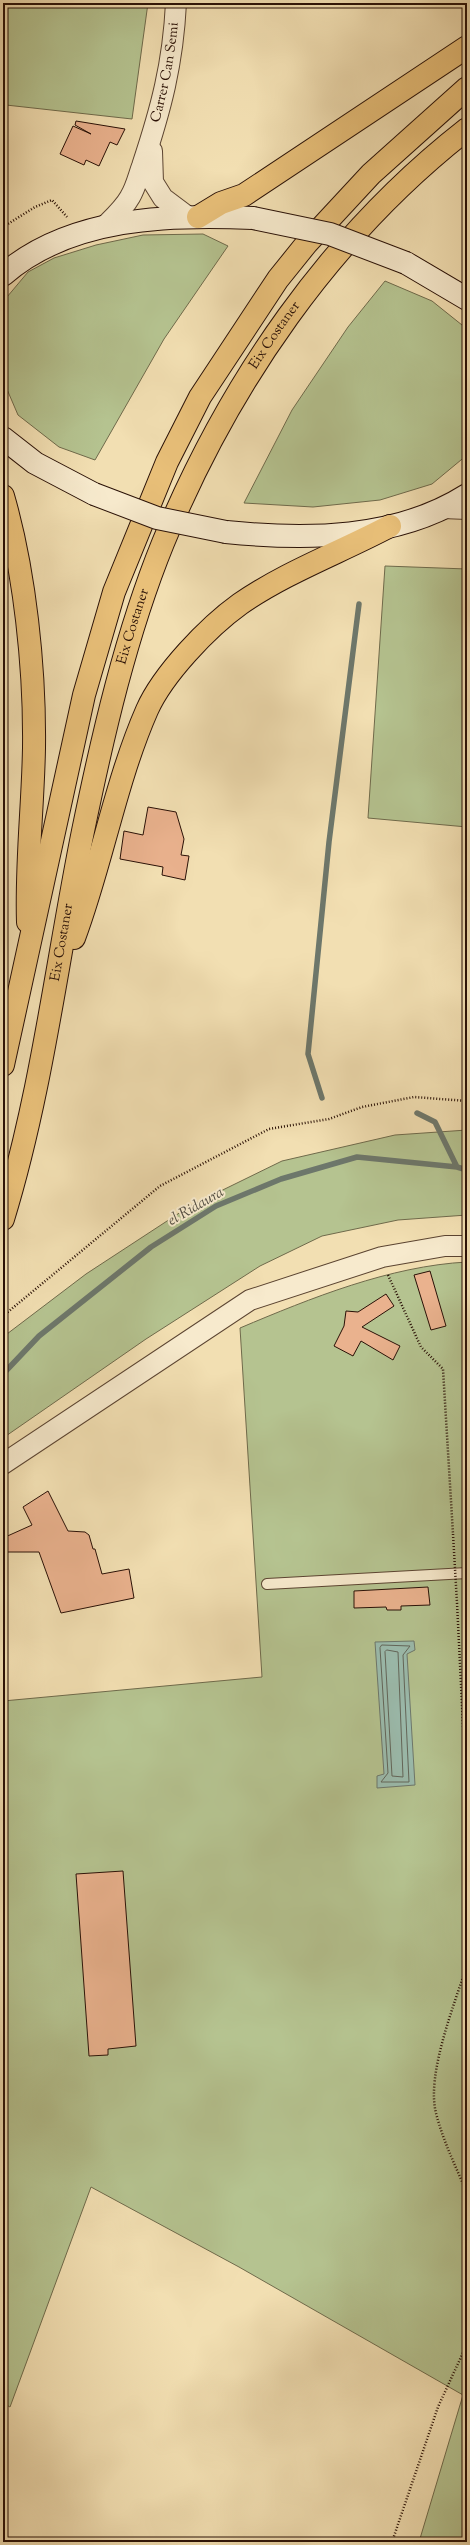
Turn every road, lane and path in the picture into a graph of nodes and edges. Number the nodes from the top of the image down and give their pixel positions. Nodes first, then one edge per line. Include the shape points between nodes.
1 (176, 3) edge
2 (467, 47) edge
3 (467, 88) edge
4 (467, 129) edge
5 (152, 141) junction
6 (192, 216) junction
7 (3, 227) edge
8 (104, 227) junction
9 (80, 233) junction
10 (11, 264) edge
11 (3, 275) edge
12 (467, 299) edge
13 (3, 438) edge
14 (467, 495) edge
15 (3, 496) edge
16 (443, 508) junction
17 (467, 509) edge
18 (390, 526) junction
19 (28, 944) junction
20 (57, 986) junction
21 (3, 1065) edge
22 (467, 1101) edge
23 (3, 1219) edge
24 (467, 1246) edge
25 (382, 1257) junction
26 (3, 1316) edge
27 (3, 1464) edge
28 (467, 1573) edge
29 (266, 1584) dead end
30 (467, 1807) edge
31 (467, 1965) edge
32 (467, 2193) edge
33 (467, 2344) edge
34 (392, 2542) edge

1 - 5 street, Carrer Can Semi via 171,60
2 - 6 highway via 244,195
3 - 19 highway, Eix Costaner via 371,174 278,278 200,398 167,462 114,592 84,695 43,890
4 - 20 highway, Eix Costaner via 387,199 303,295 272,336 194,474 163,544 129,643 83,832
5 - 6 street, Carrer Can Semi via 153,182 163,198
5 - 8 street, Carrer Can Semi via 130,199
6 - 8 street
6 - 12 street, bridge via 253,218 330,234 406,263
7 - 9 path via 35,207 52,200
8 - 9 street
9 - 10 street
10 - 11 street
13 - 18 street, bridge via 35,463 94,494 157,518 226,532 272,537 313,537
14 - 16 street
15 - 19 highway via 20,574 33,710 33,779 26,876
16 - 17 street
16 - 18 street
18 - 20 highway via 303,568 240,604 202,636 166,680 147,709 137,737 112,812 88,899
19 - 21 highway, Eix Costaner
20 - 23 highway, Eix Costaner via 17,1173
22 - 26 path via 414,1097 362,1107 329,1119 269,1129 160,1186
24 - 25 street via 445,1246
25 - 27 street via 250,1300
25 - 30 path, bridge via 421,1347 443,1369
28 - 29 lane
31 - 32 path via 434,2082 435,2112
33 - 34 path via 438,2407

